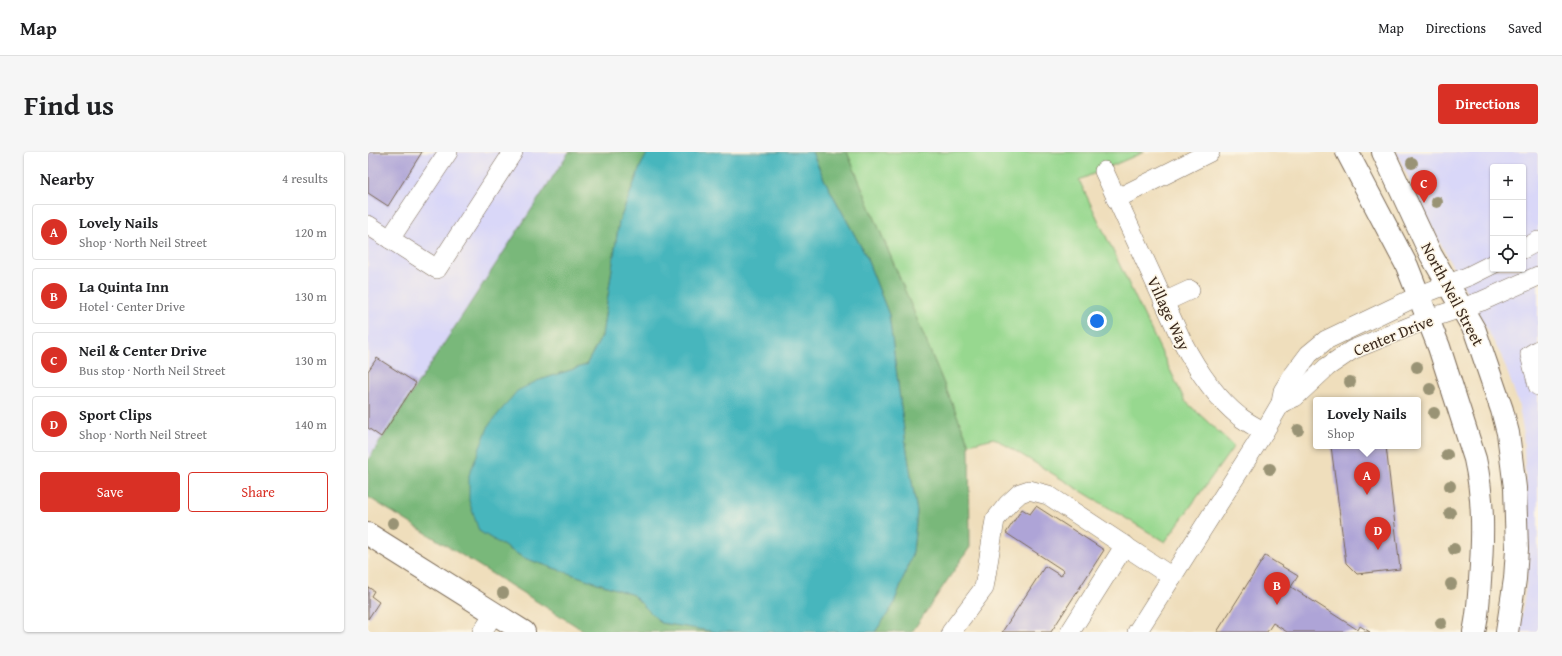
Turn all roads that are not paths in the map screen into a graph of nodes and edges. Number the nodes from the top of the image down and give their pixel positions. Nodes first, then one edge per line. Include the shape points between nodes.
1 (448, 152) edge
2 (514, 152) edge
3 (1210, 152) edge
4 (1347, 152) edge
5 (1383, 152) edge
6 (1104, 171) dead end
7 (1116, 198) junction
8 (368, 225) edge
9 (390, 239) junction
10 (1538, 241) edge
11 (1526, 247) edge
12 (1490, 265) edge
13 (1538, 276) edge
14 (1448, 284) junction
15 (1190, 290) dead end
16 (1418, 296) junction
17 (1164, 302) junction
18 (1462, 308) junction
19 (1428, 319) junction
20 (1538, 350) edge
21 (1538, 386) edge
22 (1281, 403) junction
23 (1264, 432) junction
24 (368, 534) edge
25 (1125, 545) junction
26 (1172, 577) junction
27 (494, 613) junction
28 (1478, 631) edge
29 (482, 632) edge
30 (524, 632) edge
31 (951, 632) edge
32 (1070, 632) edge
33 (1137, 632) edge
34 (1507, 632) edge

1 - 9 street
2 - 9 street via 437,269
3 - 7 street
4 - 16 main road, North Neil Street via 1402,257
5 - 14 main road, North Neil Street via 1430,255
6 - 7 street, Village Way
7 - 17 street, Village Way
8 - 9 street
10 - 11 street
12 - 14 street, Center Drive
13 - 18 street, Center Drive via 1482,302
14 - 16 street, Center Drive
14 - 18 main road, North Neil Street
15 - 17 street
16 - 19 main road, North Neil Street
16 - 22 street, Center Drive via 1326,340 1309,354 1291,378 1283,391
17 - 23 street, Village Way via 1185,348 1208,384 1236,413
18 - 19 street, Center Drive
18 - 34 main road, North Neil Street via 1475,331 1493,381 1511,451 1517,549
19 - 22 street, Center Drive via 1352,350 1327,366 1295,397
19 - 28 main road, North Neil Street via 1479,476 1482,559
20 - 21 street via 1530,355
22 - 23 street, Center Drive
23 - 26 street, Center Drive
24 - 27 main road
25 - 26 street
25 - 31 street via 1048,495 1029,490 1020,493 995,520 984,588
25 - 32 street
26 - 33 street, Center Drive
27 - 29 street
27 - 30 main road

